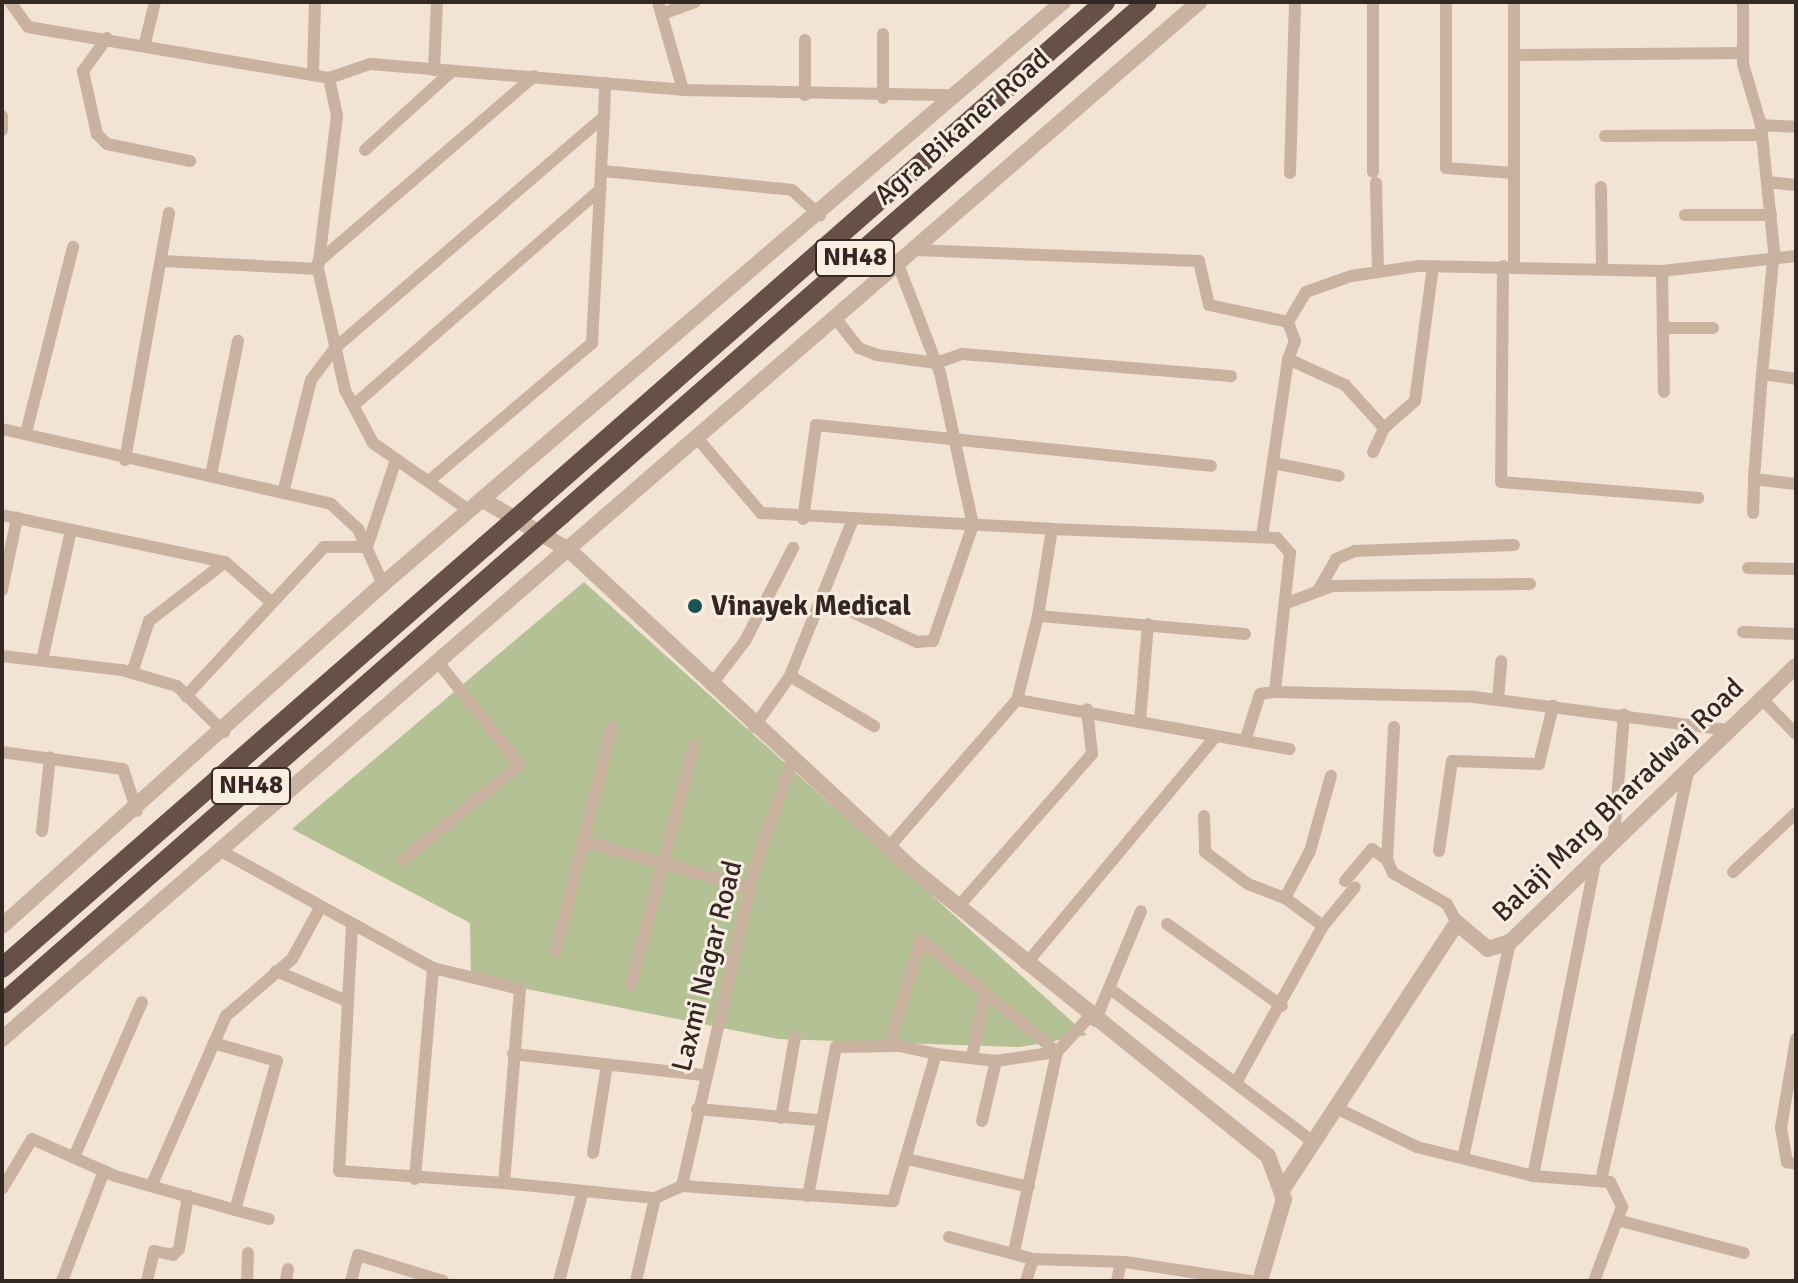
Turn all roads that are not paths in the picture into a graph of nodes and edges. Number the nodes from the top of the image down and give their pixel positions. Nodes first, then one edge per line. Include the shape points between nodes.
1 (10, 2) edge
2 (155, 2) edge
3 (315, 2) edge
4 (437, 2) edge
5 (695, 2) edge
6 (1063, 2) edge
7 (1105, 2) edge
8 (1147, 2) edge
9 (1199, 2) edge
10 (1295, 2) edge
11 (1373, 2) edge
12 (1446, 2) edge
13 (1514, 2) edge
14 (1743, 2) edge
15 (660, 8) edge
16 (883, 34) dead end
17 (107, 38) junction
18 (805, 40) dead end
19 (145, 43) junction
20 (1743, 53) junction
21 (1514, 55) junction
22 (434, 70) junction
23 (452, 71) junction
24 (313, 74) junction
25 (534, 76) junction
26 (329, 78) junction
27 (605, 83) junction
28 (683, 90) junction
29 (960, 94) junction
30 (805, 95) junction
31 (883, 98) junction
32 (2, 116) edge
33 (604, 117) junction
34 (1796, 127) edge
35 (2, 130) edge
36 (1762, 130) junction
37 (1605, 136) dead end
38 (365, 150) dead end
39 (190, 161) dead end
40 (603, 171) junction
41 (1290, 173) dead end
42 (1514, 173) junction
43 (1767, 182) junction
44 (1796, 185) edge
45 (1601, 187) dead end
46 (601, 189) junction
47 (169, 213) dead end
48 (820, 215) junction
49 (1685, 215) dead end
50 (1771, 215) junction
51 (73, 247) dead end
52 (914, 250) junction
53 (1796, 256) edge
54 (162, 261) junction
55 (1774, 261) junction
56 (898, 264) junction
57 (318, 266) junction
58 (1433, 266) junction
59 (1509, 266) junction
60 (1602, 269) junction
61 (1662, 271) junction
62 (1378, 272) junction
63 (836, 319) junction
64 (1288, 322) junction
65 (1663, 328) junction
66 (1713, 328) dead end
67 (238, 341) dead end
68 (335, 348) junction
69 (1288, 359) junction
70 (936, 363) junction
71 (1762, 374) junction
72 (1231, 376) dead end
73 (1796, 379) edge
74 (1664, 392) dead end
75 (354, 405) junction
76 (1384, 428) junction
77 (2, 429) edge
78 (26, 433) junction
79 (697, 438) junction
80 (957, 438) junction
81 (1373, 452) dead end
82 (125, 460) junction
83 (396, 460) junction
84 (1273, 463) junction
85 (1211, 466) dead end
86 (211, 475) junction
87 (1339, 476) dead end
88 (1754, 479) junction
89 (430, 480) junction
90 (1796, 484) edge
91 (284, 489) junction
92 (1698, 498) dead end
93 (483, 500) junction
94 (470, 511) junction
95 (1753, 513) dead end
96 (2, 515) edge
97 (17, 518) junction
98 (803, 519) junction
99 (853, 519) junction
100 (973, 525) junction
101 (1052, 529) junction
102 (71, 530) junction
103 (1262, 536) junction
104 (1514, 545) dead end
105 (367, 547) junction
106 (793, 548) dead end
107 (569, 550) junction
108 (225, 562) junction
109 (1748, 568) dead end
110 (1796, 569) edge
111 (383, 584) junction
112 (1530, 584) dead end
113 (1319, 589) junction
114 (2, 590) edge
115 (820, 597) junction
116 (271, 602) junction
117 (1287, 603) junction
118 (1038, 616) junction
119 (1148, 624) junction
120 (1743, 632) dead end
121 (1245, 634) dead end
122 (1796, 634) edge
123 (2, 656) edge
124 (42, 660) junction
125 (437, 661) junction
126 (1501, 661) dead end
127 (1796, 666) edge
128 (132, 673) junction
129 (790, 676) junction
130 (711, 685) junction
131 (1275, 692) junction
132 (186, 696) junction
133 (1761, 698) junction
134 (1498, 699) junction
135 (1017, 700) junction
136 (1553, 706) junction
137 (1087, 709) junction
138 (1624, 714) junction
139 (1140, 721) junction
140 (874, 726) dead end
141 (612, 727) dead end
142 (754, 727) junction
143 (1394, 727) dead end
144 (1727, 730) junction
145 (224, 732) junction
146 (1796, 734) edge
147 (1215, 737) junction
148 (1245, 741) junction
149 (694, 745) dead end
150 (1290, 749) dead end
151 (2, 752) edge
152 (50, 757) junction
153 (792, 761) junction
154 (1689, 766) junction
155 (1331, 776) dead end
156 (137, 811) junction
157 (1796, 813) edge
158 (1204, 816) dead end
159 (42, 831) dead end
160 (1614, 836) junction
161 (582, 841) junction
162 (889, 847) junction
163 (221, 851) junction
164 (1439, 851) dead end
165 (1597, 851) junction
166 (403, 860) dead end
167 (1387, 860) junction
168 (663, 863) junction
169 (1733, 872) dead end
170 (750, 888) junction
171 (1285, 898) junction
172 (958, 907) junction
173 (320, 908) junction
174 (1141, 911) dead end
175 (1457, 923) junction
176 (1167, 924) dead end
177 (352, 925) junction
178 (2, 926) edge
179 (1323, 926) junction
180 (1510, 942) junction
181 (556, 951) dead end
182 (1026, 964) junction
183 (2, 968) edge
184 (433, 968) junction
185 (276, 971) junction
186 (631, 985) dead end
187 (1109, 988) junction
188 (985, 993) junction
189 (347, 1001) junction
190 (142, 1002) dead end
191 (2, 1004) edge
192 (1282, 1006) junction
193 (1092, 1018) junction
194 (795, 1037) dead end
195 (2, 1039) edge
196 (1796, 1039) edge
197 (213, 1043) junction
198 (889, 1046) junction
199 (1057, 1052) junction
200 (513, 1054) junction
201 (936, 1054) junction
202 (972, 1057) junction
203 (996, 1061) junction
204 (607, 1065) junction
205 (703, 1075) junction
206 (1237, 1081) junction
207 (1334, 1107) junction
208 (697, 1109) junction
209 (781, 1118) junction
210 (817, 1120) junction
211 (982, 1121) dead end
212 (1312, 1141) junction
213 (593, 1153) dead end
214 (74, 1157) junction
215 (1463, 1158) junction
216 (907, 1159) junction
217 (1796, 1164) edge
218 (8, 1166) edge
219 (104, 1171) junction
220 (1533, 1176) junction
221 (415, 1179) junction
222 (1601, 1181) junction
223 (153, 1182) junction
224 (504, 1183) junction
225 (682, 1186) junction
226 (1029, 1187) junction
227 (1284, 1187) junction
228 (2, 1189) edge
229 (583, 1191) junction
230 (188, 1196) junction
231 (808, 1196) junction
232 (655, 1198) junction
233 (235, 1210) junction
234 (269, 1219) dead end
235 (1617, 1220) junction
236 (949, 1237) dead end
237 (1014, 1252) junction
238 (248, 1253) dead end
239 (1744, 1253) dead end
240 (1033, 1259) junction
241 (1121, 1262) junction
242 (1200, 1276) edge
243 (62, 1281) edge
244 (147, 1281) edge
245 (247, 1281) edge
246 (351, 1281) edge
247 (443, 1281) edge
248 (550, 1281) edge
249 (560, 1281) edge
250 (636, 1281) edge
251 (1026, 1281) edge
252 (1117, 1281) edge
253 (1251, 1281) edge
254 (1260, 1281) edge
255 (1594, 1281) edge

1 - 17 street via 28,27
2 - 19 street
3 - 24 street
4 - 22 street
5 - 15 street
6 - 29 street
7 - 183 highway, NH48, bridge
8 - 191 highway, Agra Bikaner Road / NH48, bridge
9 - 52 street
10 - 41 street
11 - 62 street
12 - 42 street via 1446,168
13 - 21 street
14 - 20 street
15 - 28 street
16 - 31 street
17 - 19 street
17 - 39 street via 83,71 97,134 107,144
18 - 30 street
19 - 24 street
20 - 21 street
20 - 36 street
21 - 42 street
22 - 23 street
22 - 26 street via 370,64
23 - 25 street
23 - 38 street
24 - 26 street
25 - 27 street
25 - 57 street
26 - 57 street via 337,116
27 - 28 street
27 - 33 street
28 - 30 street
29 - 31 street
29 - 48 street
30 - 31 street
32 - 35 street
33 - 40 street
33 - 68 street
34 - 36 street
36 - 37 street
36 - 43 street
40 - 46 street
40 - 48 street via 792,190
42 - 59 street
43 - 44 street
43 - 50 street
45 - 60 street
46 - 75 street
46 - 89 street via 592,343
47 - 54 street
48 - 93 street
49 - 50 street
50 - 55 street
51 - 78 street
52 - 56 street
52 - 64 street via 1199,261 1209,305
53 - 55 street
54 - 57 street
54 - 82 street
55 - 61 street
55 - 71 street
56 - 63 street
56 - 70 street
57 - 68 street
58 - 59 street
58 - 62 street
58 - 76 street via 1415,401
59 - 60 street
59 - 92 street via 1501,482
60 - 61 street
61 - 65 street
62 - 64 street via 1306,292
63 - 70 street via 859,348
63 - 79 street
64 - 69 street via 1295,341
65 - 66 street
65 - 74 street
67 - 86 street
68 - 75 street
68 - 91 street via 311,380
69 - 76 street via 1345,385
69 - 84 street
70 - 72 street via 962,354
70 - 80 street
71 - 73 street
71 - 88 street
75 - 83 street via 373,443
76 - 81 street
77 - 78 street
78 - 82 street
79 - 98 street via 761,513
79 - 107 street
80 - 85 street
80 - 98 street via 816,425
80 - 100 street
82 - 86 street
83 - 89 street
83 - 105 street
84 - 87 street
84 - 103 street
86 - 91 street
88 - 90 street
88 - 95 street
89 - 94 street
91 - 105 street via 331,504
93 - 94 street
93 - 107 street
94 - 111 street
96 - 97 street
97 - 102 street
97 - 114 street
98 - 99 street
99 - 100 street
99 - 115 street
100 - 101 street
100 - 115 street via 933,641 917,642
101 - 103 street
101 - 118 street
102 - 108 street
102 - 124 street
103 - 117 street via 1287,543
104 - 113 street via 1355,551 1336,559
105 - 111 street
105 - 116 street via 324,547
106 - 130 street via 745,641
107 - 125 street
107 - 130 street
108 - 116 street
108 - 128 street via 149,621
109 - 110 street
111 - 145 street
112 - 113 street
113 - 117 street
115 - 129 street
116 - 132 street
117 - 131 street
118 - 119 street
118 - 135 street
119 - 121 street
119 - 139 street
120 - 122 street
123 - 124 street
124 - 128 street
125 - 163 street
125 - 166 street via 520,765
126 - 134 street
127 - 133 street, Balaji Marg Bharadwaj Road
128 - 132 street
129 - 140 street
129 - 142 street
130 - 142 street
131 - 134 street
131 - 148 street via 1260,694
132 - 145 street
133 - 144 street, Balaji Marg Bharadwaj Road
133 - 146 street
134 - 136 street
135 - 137 street
135 - 162 street
136 - 138 street
136 - 164 street via 1539,764 1452,761
137 - 139 street
137 - 172 street via 1092,754
138 - 144 street
138 - 160 street
139 - 147 street
141 - 161 street
142 - 153 street
143 - 167 street
144 - 154 street, Balaji Marg Bharadwaj Road
145 - 156 street
147 - 148 street
147 - 182 street
148 - 150 street
149 - 168 street
151 - 152 street
152 - 156 street via 123,769
152 - 159 street
153 - 162 street
153 - 170 street, Laxmi Nagar Road
154 - 160 street, Balaji Marg Bharadwaj Road
154 - 222 street
155 - 171 street via 1310,851
156 - 178 street
157 - 169 street
158 - 171 street via 1205,852 1248,884
160 - 165 street, Balaji Marg Bharadwaj Road
161 - 168 street
161 - 181 street
162 - 172 street
163 - 173 street
163 - 195 street
165 - 180 street, Balaji Marg Bharadwaj Road
165 - 220 street
167 - 175 street via 1393,873 1447,904
167 - 179 street via 1372,849
168 - 170 street
168 - 186 street
170 - 205 street, Laxmi Nagar Road
171 - 179 street
172 - 182 street
173 - 177 street
173 - 185 street via 292,959
174 - 187 street
175 - 180 street, Balaji Marg Bharadwaj Road via 1488,949
175 - 207 street, Balaji Marg Bharadwaj Road
176 - 192 street
177 - 184 street
177 - 189 street
179 - 192 street
180 - 215 street
182 - 193 street
184 - 200 street via 520,989
184 - 221 street
185 - 189 street
185 - 197 street via 240,997
187 - 193 street
187 - 206 street
188 - 198 street via 916,943
188 - 199 street
188 - 202 street
189 - 221 street via 339,1171
190 - 214 street
192 - 206 street
193 - 199 street
193 - 227 street via 1268,1156
194 - 209 street
196 - 217 street via 1781,1128 1787,1162
197 - 223 street
197 - 233 street via 277,1061
198 - 201 street
198 - 210 street via 836,1047
199 - 203 street
199 - 226 street
200 - 204 street
200 - 224 street
201 - 202 street
201 - 216 street
202 - 203 street
203 - 211 street
204 - 205 street
204 - 213 street
205 - 208 street, Laxmi Nagar Road
206 - 212 street
207 - 212 street, Balaji Marg Bharadwaj Road
207 - 215 street via 1417,1147
208 - 209 street
208 - 225 street, Laxmi Nagar Road
209 - 210 street
210 - 231 street
212 - 227 street, Balaji Marg Bharadwaj Road
214 - 218 street via 32,1139
214 - 219 street
215 - 220 street
216 - 226 street
216 - 231 street via 893,1201
218 - 228 street
219 - 223 street
219 - 243 street
220 - 222 street
221 - 224 street
222 - 235 street via 1610,1182 1622,1207
223 - 230 street
224 - 229 street
225 - 231 street
225 - 232 street
226 - 237 street
227 - 254 street, Balaji Marg Bharadwaj Road
229 - 232 street
229 - 249 street
230 - 233 street
230 - 244 street via 179,1249 173,1255 154,1251
232 - 250 street
233 - 234 street
235 - 239 street
235 - 255 street
236 - 237 street
237 - 240 street
238 - 245 street
240 - 241 street
240 - 251 street
241 - 242 street
241 - 252 street
242 - 253 street
246 - 247 street via 358,1255
248 - 249 street

